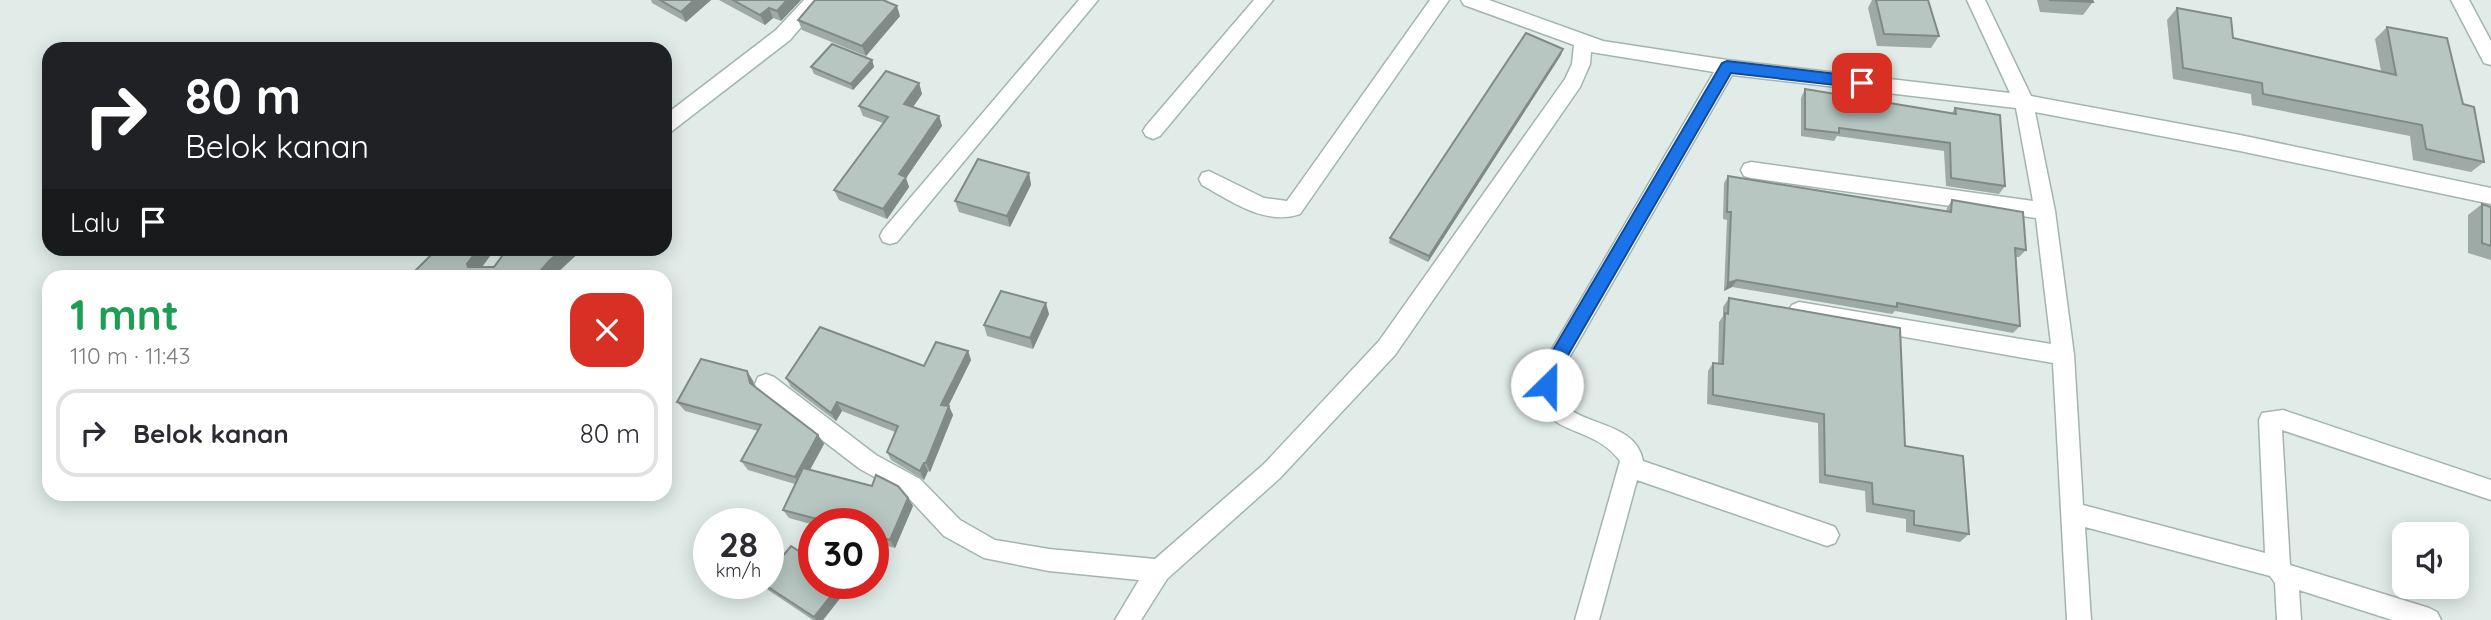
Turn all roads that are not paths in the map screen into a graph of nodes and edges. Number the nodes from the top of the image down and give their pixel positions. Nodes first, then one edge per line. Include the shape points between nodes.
1 (815, 0) edge
2 (1089, 0) edge
3 (1264, 0) edge
4 (1440, 0) edge
5 (1470, 0) edge
6 (1976, 0) edge
7 (2460, 0) edge
8 (1592, 46) junction
9 (2491, 58) edge
10 (1727, 67) junction
11 (2024, 102) junction
12 (672, 121) edge
13 (1153, 131) dead end
14 (1751, 170) dead end
15 (1209, 179) dead end
16 (2491, 197) edge
17 (2045, 211) junction
18 (890, 236) dead end
19 (1773, 306) edge
20 (2063, 355) junction
21 (766, 384) dead end
22 (1630, 467) junction
23 (2491, 489) edge
24 (2072, 513) junction
25 (1827, 534) dead end
26 (2280, 570) junction
27 (1159, 571) junction
28 (1127, 620) edge
29 (1587, 620) edge
30 (2078, 620) edge
31 (2289, 620) edge
32 (2429, 620) edge

1 - 12 street via 783,35
2 - 18 street
3 - 13 street
4 - 15 street via 1293,208 1254,202
5 - 8 street
6 - 11 street
7 - 9 street
8 - 10 street
8 - 27 street via 1573,82 1387,348 1272,471
10 - 11 street
10 - 22 street via 1552,368 1547,385 1550,402 1560,415 1621,444 1632,459
11 - 16 street
11 - 17 street
14 - 17 street
17 - 20 street
19 - 20 street
20 - 24 street
21 - 27 street via 867,463 912,486 953,528 992,550
22 - 25 street
22 - 29 street
23 - 26 street via 2283,420 2270,420
24 - 26 street
24 - 30 street
26 - 31 street via 2286,579
26 - 32 street
27 - 28 street

